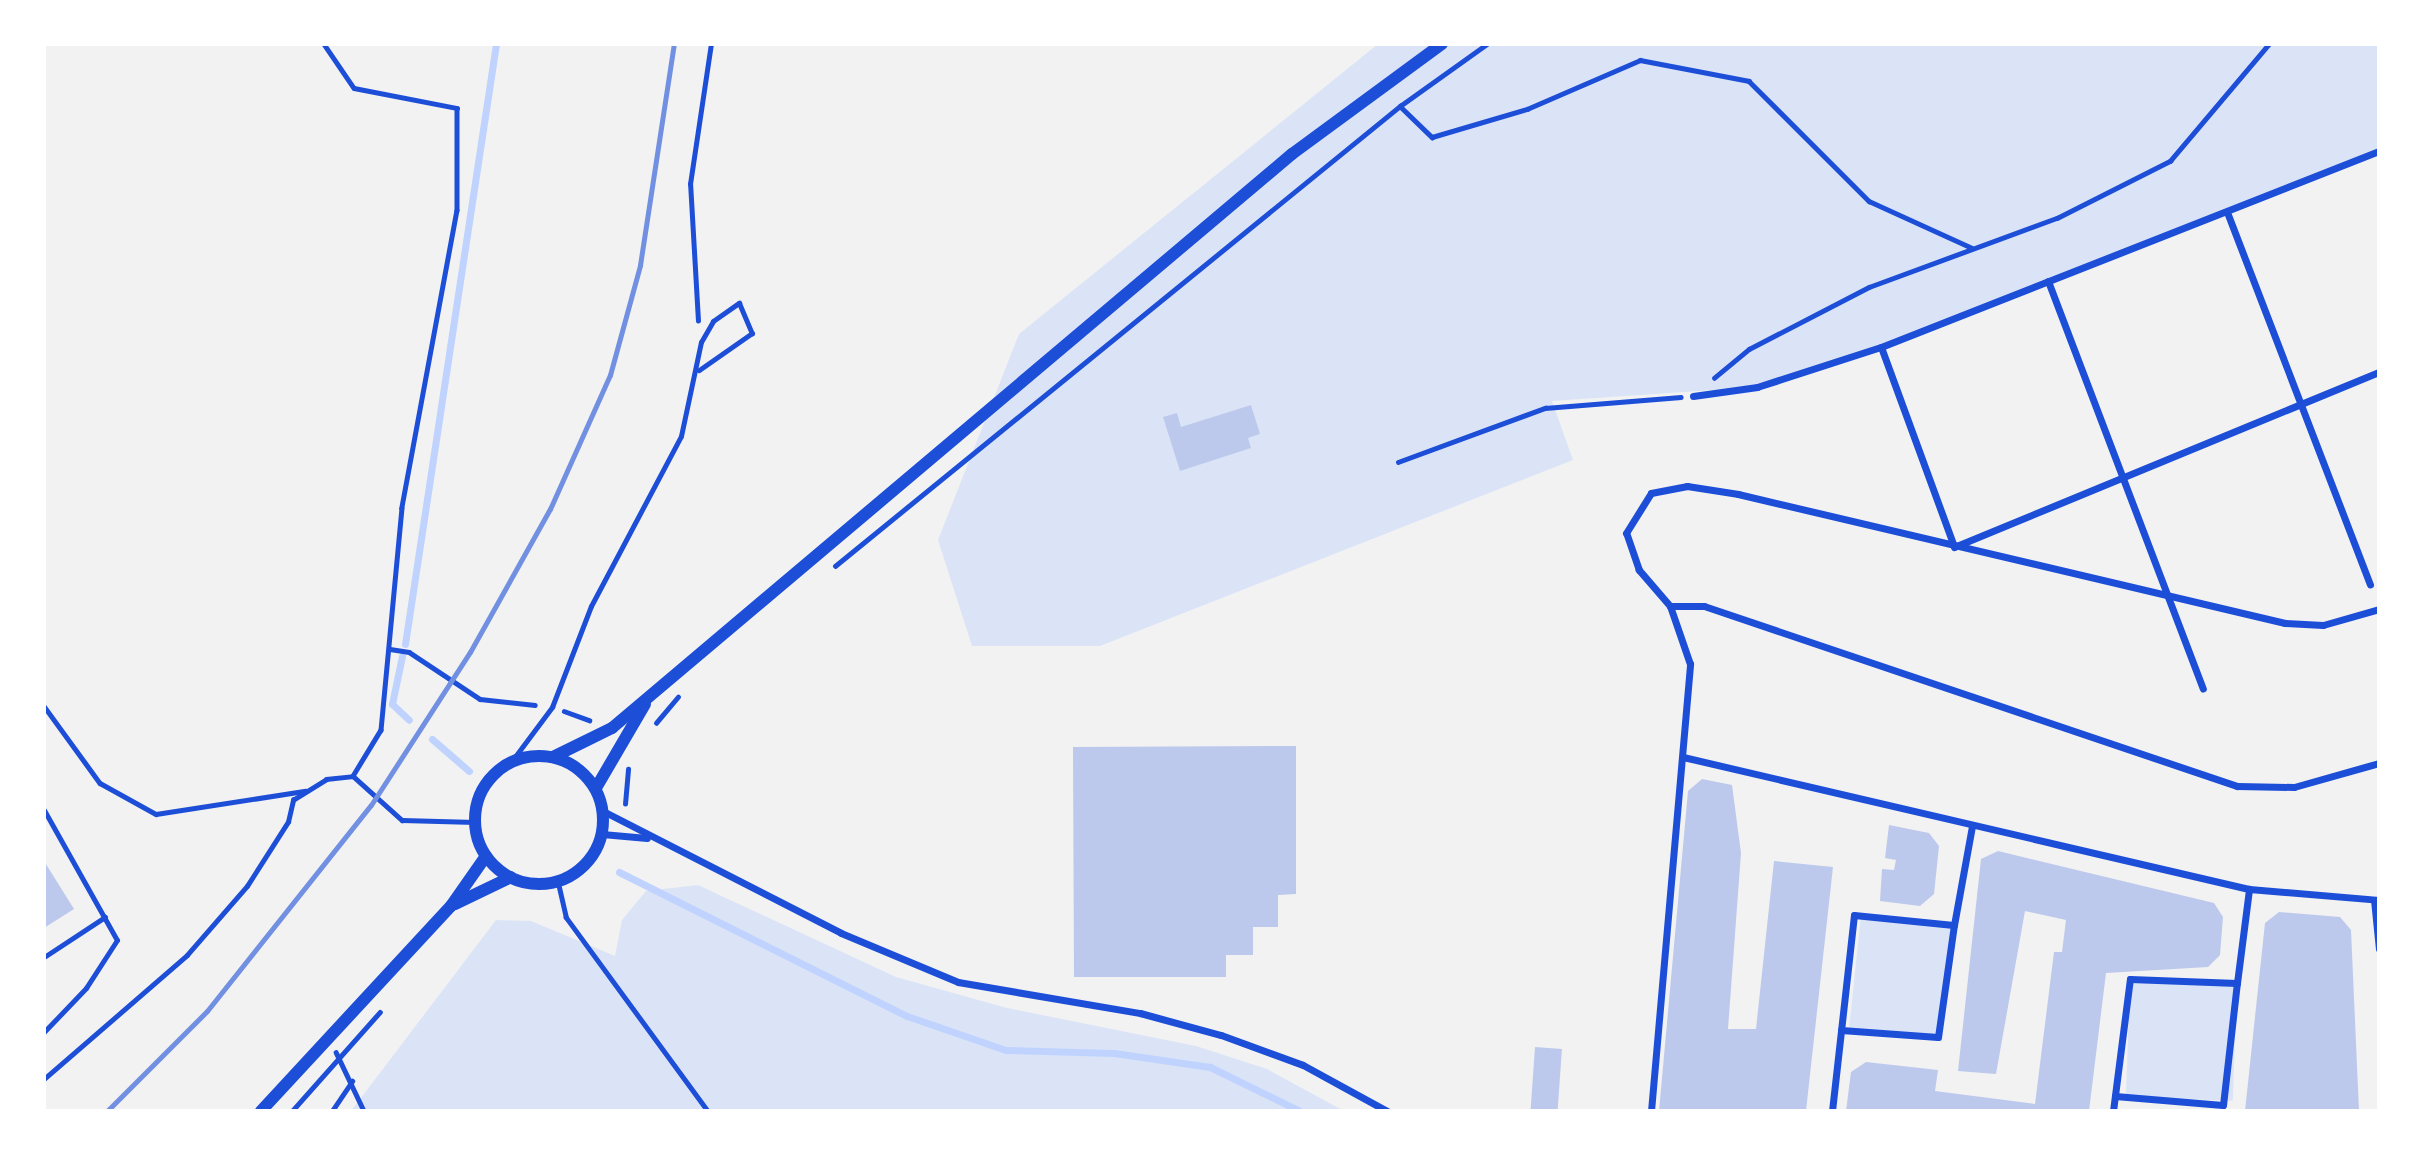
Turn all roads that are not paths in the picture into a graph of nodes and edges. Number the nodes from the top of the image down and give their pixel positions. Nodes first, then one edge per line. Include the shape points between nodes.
1 (1442, 44) edge
2 (2379, 151) edge
3 (2227, 212) junction
4 (2049, 281) junction
5 (1881, 348) junction
6 (699, 370) junction
7 (2379, 372) edge
8 (1693, 396) road end
9 (2300, 406) junction
10 (2125, 478) junction
11 (1954, 547) junction
12 (2370, 585) dead end
13 (2172, 601) junction
14 (1670, 606) junction
15 (2379, 609) edge
16 (2203, 688) dead end
17 (650, 696) junction
18 (553, 757) junction
19 (1683, 757) junction
20 (511, 762) junction
21 (2379, 763) edge
22 (596, 788) junction
23 (44, 810) edge
24 (603, 811) junction
25 (1972, 826) junction
26 (602, 834) junction
27 (651, 838) junction
28 (486, 856) junction
29 (511, 877) junction
30 (2249, 889) junction
31 (2377, 900) edge
32 (451, 906) junction
33 (105, 917) junction
34 (1954, 925) junction
35 (2379, 949) edge
36 (44, 957) edge
37 (2237, 983) junction
38 (1841, 1030) junction
39 (44, 1032) edge
40 (2115, 1096) junction
41 (261, 1111) edge
42 (1387, 1111) edge
43 (1651, 1111) edge
44 (1832, 1111) edge
45 (2113, 1111) edge

1 - 17 street via 1292,154
2 - 3 street
3 - 4 street
3 - 9 street
4 - 5 street
4 - 10 street
5 - 8 street via 1758,387
5 - 11 street
6 - 6 lane via 701,342 713,321 739,303 752,333
6 - 20 lane via 681,436 591,606 552,707
7 - 9 street
9 - 10 street
9 - 12 street
10 - 11 street
10 - 13 street
11 - 13 street
11 - 14 street via 1738,494 1687,486 1651,493 1626,533 1639,570
13 - 15 street via 2323,625
13 - 16 street
14 - 19 street via 1690,664
14 - 21 street via 1704,606 2237,786 2294,787
17 - 18 street via 612,728
17 - 22 street
18 - 20 street
18 - 22 street via 575,766
19 - 25 street
19 - 43 street
20 - 28 street via 486,783 475,822
22 - 24 street
23 - 33 lane
24 - 26 street
24 - 27 street
25 - 30 street
25 - 34 street
26 - 27 street
26 - 29 street via 589,860 558,881
27 - 42 street via 713,863 841,933 958,982 1140,1013 1221,1035 1303,1065
28 - 29 street
28 - 32 street
29 - 32 street
30 - 31 street
30 - 37 street
31 - 35 street
32 - 41 street
33 - 36 lane
33 - 39 lane via 117,940 86,988
34 - 38 street via 1938,1037
34 - 38 street via 1854,915
37 - 40 street via 2130,979
37 - 40 street via 2223,1105
38 - 44 street
40 - 45 street

